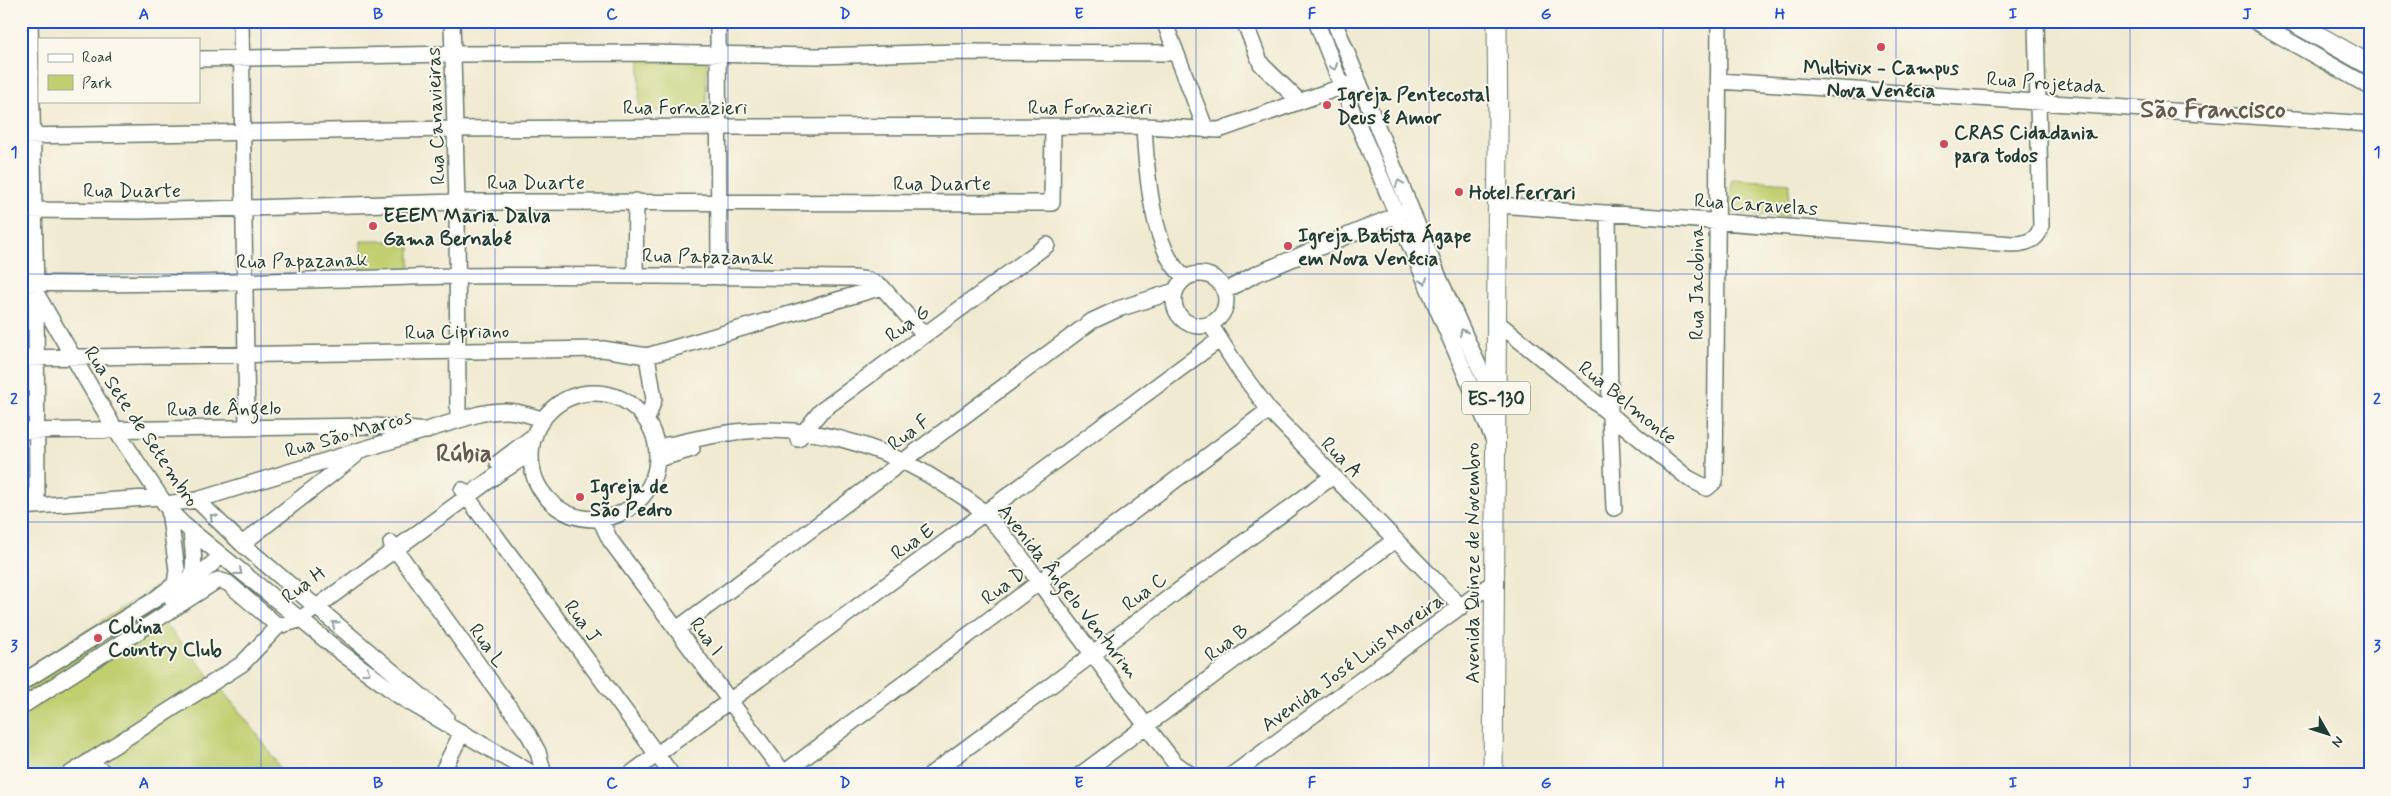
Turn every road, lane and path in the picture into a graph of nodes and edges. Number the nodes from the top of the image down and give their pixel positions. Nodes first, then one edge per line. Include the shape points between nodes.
1 (30, 21) edge
2 (241, 21) edge
3 (452, 21) edge
4 (718, 21) edge
5 (1164, 21) edge
6 (1244, 21) edge
7 (1316, 21) edge
8 (1334, 21) edge
9 (1497, 21) edge
10 (1719, 21) edge
11 (2036, 21) edge
12 (2254, 21) edge
13 (2292, 21) edge
14 (1176, 53) junction
15 (453, 54) junction
16 (718, 54) junction
17 (242, 58) junction
18 (200, 59) edge
19 (30, 61) edge
20 (2370, 65) edge
21 (1358, 81) junction
22 (1719, 81) junction
23 (1342, 87) junction
24 (2370, 87) edge
25 (1299, 101) junction
26 (2039, 101) junction
27 (2370, 124) edge
28 (1144, 126) junction
29 (718, 127) junction
30 (1053, 127) junction
31 (455, 128) junction
32 (1206, 130) junction
33 (243, 133) junction
34 (27, 136) edge
35 (636, 201) junction
36 (457, 202) junction
37 (718, 202) junction
38 (1498, 205) junction
39 (243, 208) junction
40 (28, 210) edge
41 (1404, 212) junction
42 (1608, 214) junction
43 (1717, 221) junction
44 (1047, 246) dead end
45 (635, 275) junction
46 (458, 276) junction
47 (719, 277) junction
48 (1186, 278) junction
49 (246, 282) junction
50 (31, 287) edge
51 (882, 287) junction
52 (1176, 291) junction
53 (1225, 291) junction
54 (1497, 322) junction
55 (1210, 324) junction
56 (924, 335) junction
57 (1219, 340) junction
58 (459, 352) junction
59 (245, 354) junction
60 (71, 356) junction
61 (647, 356) junction
62 (37, 357) junction
63 (21, 358) edge
64 (1496, 402) junction
65 (1269, 410) junction
66 (1610, 415) junction
67 (458, 420) junction
68 (543, 420) junction
69 (647, 420) junction
70 (247, 428) junction
71 (115, 429) junction
72 (21, 431) edge
73 (37, 431) junction
74 (427, 431) junction
75 (535, 435) junction
76 (801, 436) junction
77 (1495, 445) junction
78 (363, 450) junction
79 (531, 453) junction
80 (658, 453) junction
81 (1717, 456) joint
82 (899, 463) junction
83 (1333, 476) junction
84 (464, 494) junction
85 (197, 500) junction
86 (165, 504) junction
87 (37, 506) junction
88 (21, 507) edge
89 (1614, 508) dead end
90 (980, 516) junction
91 (600, 519) junction
92 (191, 532) junction
93 (1395, 540) junction
94 (242, 544) junction
95 (174, 546) junction
96 (393, 546) junction
97 (193, 548) junction
98 (219, 558) junction
99 (1495, 581) junction
100 (188, 585) junction
101 (1036, 585) junction
102 (312, 604) junction
103 (1461, 607) junction
104 (288, 621) junction
105 (678, 629) junction
106 (1090, 657) junction
107 (21, 683) edge
108 (21, 692) edge
109 (729, 702) junction
110 (21, 707) edge
111 (456, 728) junction
112 (1144, 729) junction
113 (658, 754) junction
114 (89, 761) junction
115 (785, 774) edge
116 (68, 775) edge
117 (107, 775) edge
118 (441, 775) edge
119 (536, 775) edge
120 (544, 775) edge
121 (629, 775) edge
122 (672, 775) edge
123 (930, 775) edge
124 (1080, 775) edge
125 (1171, 775) edge
126 (1191, 775) edge
127 (1232, 775) edge
128 (1493, 775) edge

1 - 19 street
2 - 17 street
3 - 15 street, Rua Canavieiras
4 - 16 street
5 - 14 street
6 - 25 street via 1261,64
7 -> 23 street
8 - 21 street
9 - 38 main road, Avenida Quinze de Novembro / ES-130
10 - 22 street, Rua Jacobina
11 - 26 street
12 - 24 street
13 - 20 main road
14 - 16 street
14 - 32 street
15 - 16 street
15 - 17 street
15 - 31 street, Rua Canavieiras
16 - 29 street
17 - 18 street
17 - 33 street
19 - 34 street
21 - 23 street, Rua Fornazieri
41 -> 21 street
22 - 26 street, Rua Projetada
22 - 43 street, Rua Jacobina
23 - 25 street, Rua Fornazieri
23 - 41 street
25 - 32 street, Rua Fornazieri via 1229,127
26 - 27 street, Rua Projetada
26 - 43 street, Rua Caravelas via 2041,226 2031,241 2012,244
28 - 30 street, Rua Fornazieri
28 - 32 street, Rua Fornazieri
28 - 48 street via 1150,198 1167,254 1178,272
29 - 30 street, Rua Fornazieri
29 - 31 street, Rua Fornazieri
29 - 37 street
30 - 37 street, Rua Duarte via 1052,203
31 - 33 street, Rua Fornazieri
31 - 36 street, Rua Canavieiras
33 - 34 street, Rua Fornazieri
33 - 39 street
34 - 40 street
35 - 36 street, Rua Duarte
35 - 37 street, Rua Duarte
35 - 45 street
36 - 39 street, Rua Duarte
36 - 46 street, Rua Canavieiras
37 - 47 street
38 - 42 street, Rua Caravelas
38 - 54 main road, Avenida Quinze de Novembro / ES-130
39 - 40 street, Rua Duarte
39 - 49 street
40 - 50 street
41 - 53 street via 1256,274
64 -> 41 street
41 -> 77 street
42 - 43 street, Rua Caravelas
42 - 66 street
43 - 81 street, Rua Jacobina
44 - 56 street, Rua G
45 - 46 street, Rua Papazanak
45 - 47 street, Rua Papazanak
46 - 49 street, Rua Papazanak
46 - 58 street, Rua Canavieiras
47 - 51 street, Rua Papazanak via 853,278 868,280
48 - 52 street
48 - 53 street via 1195,274 1212,277
49 - 50 street, Rua Papazanak
49 - 59 street
50 - 60 street, Rua Sete de Setembro
50 - 62 street
51 - 56 street
51 - 61 street, Rua Cipriano
52 - 55 street via 1174,300 1180,316 1193,325
52 - 82 street, Rua F via 1118,309 1092,321
53 - 55 street via 1222,313
54 - 64 main road, Avenida Quinze de Novembro / ES-130
54 - 66 street, Rua Belmonte
55 - 57 street, Rua A
56 - 76 street, Rua G via 821,411
57 - 65 street, Rua A
57 - 90 street, Rua E
58 - 59 street, Rua Cipriano
58 - 61 street, Rua Cipriano via 603,349
58 - 67 street, Rua Canavieiras
59 - 60 street, Rua Cipriano
59 - 70 street
60 - 62 street, Rua Cipriano
60 - 71 street, Rua Sete de Setembro
61 - 69 street via 654,399
62 - 63 street, Rua Cipriano
62 - 73 street
64 - 77 main road, Avenida Quinze de Novembro / ES-130
65 - 83 street, Rua A
65 - 101 street, Rua D
66 - 81 street, Rua Belmonte via 1704,488 1715,481
66 - 89 street
67 - 68 street, Rua São Marcos via 507,410
67 - 74 street, Rua São Marcos
68 - 69 street via 552,408 567,398 601,392 634,406
68 - 75 street
69 - 80 street
70 - 71 street, Rua de Ângelo
70 - 74 street, Rua de Ângelo via 375,426
71 - 73 street, Rua de Ângelo
71 - 86 street, Rua Sete de Setembro
72 - 73 street, Rua de Ângelo
73 - 87 street
74 - 78 street, Rua São Marcos
75 - 79 street
75 - 84 street, Rua H
76 - 80 street, Avenida Ângelo Venturim via 767,430 733,432
76 - 82 street, Avenida Ângelo Venturim via 851,441
77 - 99 main road, Avenida Quinze de Novembro / ES-130
78 - 85 street, Rua São Marcos
78 - 94 street
79 - 84 street, Rua H
79 - 91 street via 533,471 551,502 566,513
80 - 91 street via 654,476 646,492 619,514
82 - 90 street, Avenida Ângelo Venturim via 946,486
82 - 105 street, Rua F
83 - 93 street, Rua A
83 - 106 street, Rua C
84 - 96 street, Rua H
84 - 113 street, Rua J
85 - 86 street, Rua São Marcos
94 -> 85 street, Rua Sete de Setembro
86 - 87 street, Rua São Marcos
86 - 92 street, Rua Sete de Setembro
86 - 95 street
87 - 88 street, Rua São Marcos
90 - 101 street, Avenida Ângelo Venturim
90 - 109 street, Rua E
91 - 105 street, Rua I via 610,540
92 - 97 street
92 - 98 street, Rua Sete de Setembro
93 - 103 street, Rua A
93 - 112 street, Rua B
94 - 102 street, Rua Sete de Setembro
95 - 97 street
95 - 107 street via 176,578 172,587
96 - 102 street, Rua H
96 - 120 street, Rua L via 530,735
97 - 98 street
97 - 100 street via 194,570
98 - 100 street
98 -> 104 street, Rua Sete de Setembro
99 - 103 street, Avenida José Luis Moreira
99 - 128 main road, Avenida Quinze de Novembro / ES-130
100 - 108 street via 172,600
101 - 106 street, Avenida Ângelo Venturim
101 - 115 street, Rua D
102 - 104 street, Rua H
111 -> 102 street, Rua Sete de Setembro
103 - 127 street, Avenida José Luis Moreira
104 - 110 street via 218,580
104 -> 111 street, Rua Sete de Setembro via 402,698 440,722
104 - 114 street, Rua H via 242,664
105 - 109 street, Rua I
106 - 112 street, Avenida Ângelo Venturim
106 - 123 street, Rua C
109 - 113 street, Rua E
109 - 115 street, Rua I
111 - 118 street
111 - 119 street, Rua Sete de Setembro
112 - 124 street, Rua B
112 - 125 street, Avenida Ângelo Venturim
112 - 126 street, Avenida Ângelo Venturim
113 - 121 street, Rua E
113 - 122 street, Rua J
114 - 116 street, Rua H
114 - 117 street

